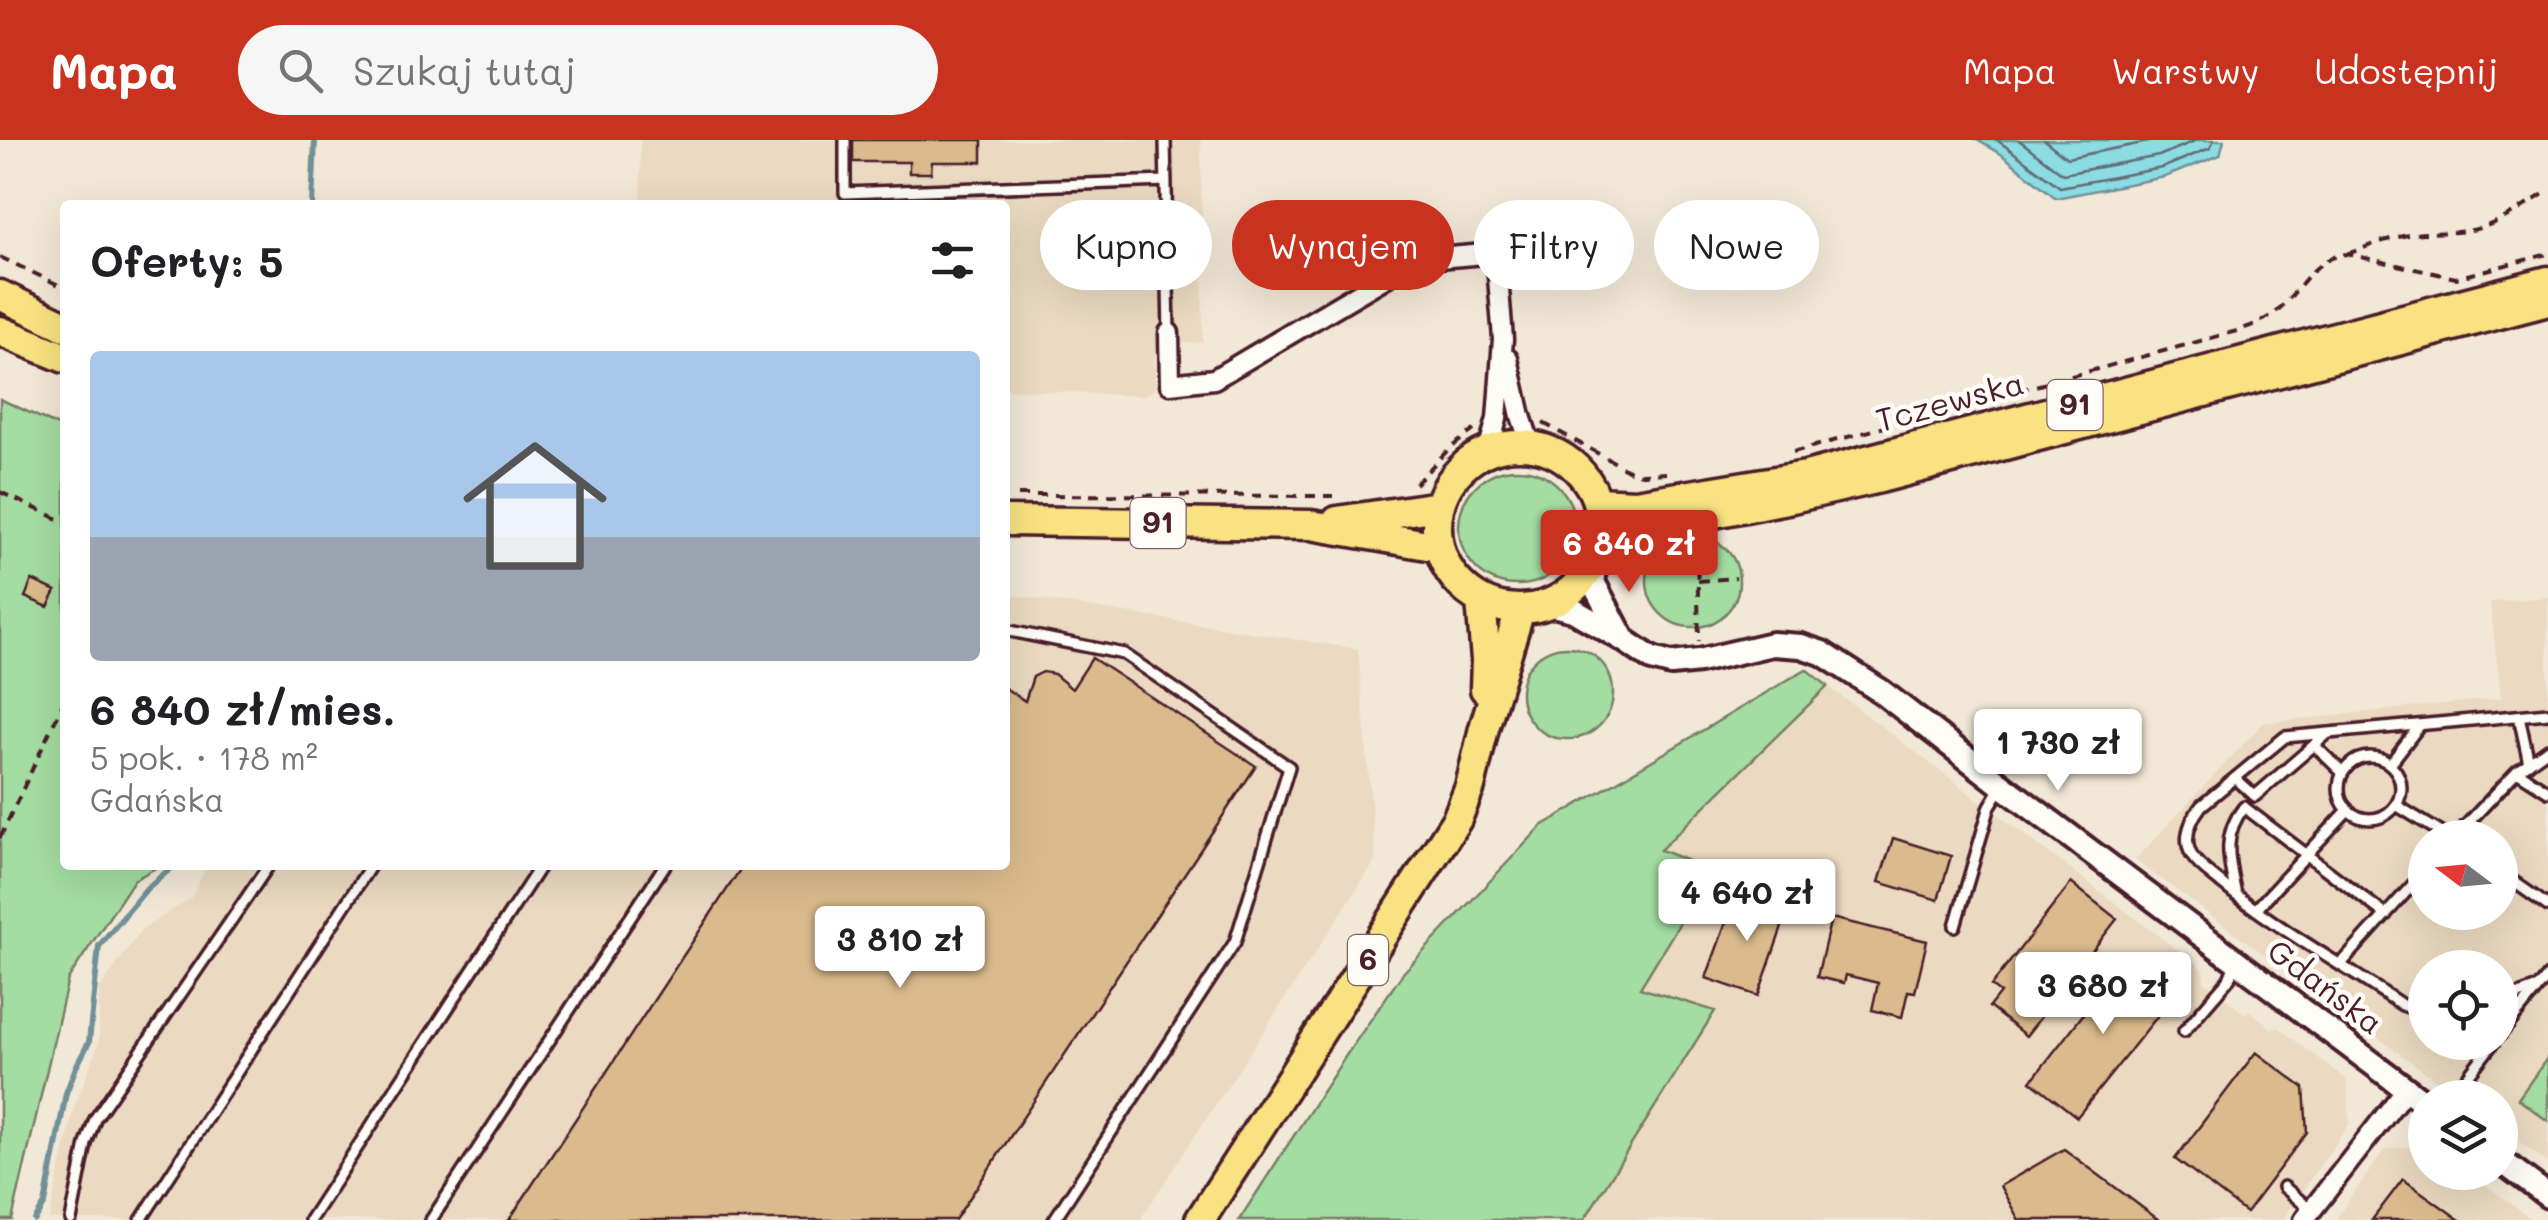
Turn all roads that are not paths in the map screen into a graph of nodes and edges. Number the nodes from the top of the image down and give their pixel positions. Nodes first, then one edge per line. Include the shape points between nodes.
1 (845, 140) edge
2 (1166, 140) edge
3 (1166, 181) junction
4 (2548, 281) edge
5 (0, 296) edge
6 (2548, 301) edge
7 (60, 324) edge
8 (0, 331) edge
9 (1169, 333) joint
10 (1503, 339) junction
11 (60, 356) edge
12 (1481, 440) junction
13 (1532, 446) junction
14 (1596, 502) junction
15 (1439, 506) junction
16 (1010, 521) edge
17 (1310, 525) junction
18 (1600, 535) junction
19 (1438, 546) junction
20 (1592, 564) junction
21 (1481, 601) junction
22 (1549, 604) junction
23 (1520, 610) junction
24 (1010, 631) edge
25 (1624, 640) junction
26 (2548, 713) edge
27 (2519, 716) junction
28 (2420, 726) junction
29 (1484, 728) junction
30 (2328, 733) junction
31 (2315, 746) junction
32 (2548, 749) edge
33 (2529, 762) junction
34 (2390, 764) junction
35 (2517, 771) junction
36 (2342, 772) junction
37 (2235, 778) junction
38 (2003, 786) junction
39 (2548, 790) edge
40 (2255, 796) junction
41 (2396, 804) junction
42 (2244, 807) junction
43 (2348, 810) junction
44 (2422, 820) edge
45 (2469, 820) edge
46 (2307, 854) junction
47 (265, 870) edge
48 (368, 870) edge
49 (539, 870) edge
50 (662, 870) edge
51 (2518, 885) edge
52 (2408, 890) edge
53 (2236, 895) junction
54 (2548, 906) edge
55 (2256, 910) junction
56 (2386, 915) junction
57 (1955, 926) dead end
58 (2237, 960) junction
59 (2341, 964) junction
60 (2548, 976) edge
61 (2538, 988) junction
62 (2518, 995) edge
63 (2408, 1007) edge
64 (2518, 1013) edge
65 (2184, 1032) dead end
66 (2480, 1060) edge
67 (2464, 1080) edge
68 (2408, 1090) edge
69 (2408, 1105) edge
70 (2518, 1174) edge
71 (2284, 1186) dead end
72 (2548, 1196) edge
73 (2308, 1215) edge
74 (70, 1220) edge
75 (141, 1220) edge
76 (310, 1220) edge
77 (431, 1220) edge
78 (1054, 1220) edge
79 (1200, 1220) edge

1 - 3 lane via 846,193
2 - 3 lane
3 - 9 lane
4 - 14 main road, Tczewska / 91 via 1806,476 1635,504
5 - 7 main road
6 - 18 main road, Tczewska / 91 via 1880,478
8 - 11 main road
9 - 10 street via 1170,384 1214,379 1415,260 1496,252
10 - 12 street via 1497,418
10 - 13 street
12 - 13 main road
12 - 15 main road
13 - 14 main road via 1572,465
14 - 18 main road
15 - 17 main road, 91
15 - 19 main road
16 - 17 main road, 91
17 - 19 main road, 91
18 - 20 main road
19 - 21 main road via 1447,569
20 - 22 main road via 1574,589
20 - 25 street via 1594,584
21 - 23 main road
21 - 29 main road, 6
22 - 23 main road
22 - 25 street, Gdańska
23 - 29 main road, 6
24 - 78 lane via 1124,654 1289,767 1235,942
25 - 38 street, Gdańska via 1672,664 1772,644 1822,653
26 - 27 lane
27 - 28 lane
27 - 33 lane
28 - 30 lane
28 - 34 lane
29 - 79 main road, 6 via 1470,786 1446,838
30 - 31 lane
30 - 37 lane via 2285,737
31 - 36 lane
31 - 40 lane
32 - 33 lane
33 - 35 lane
34 - 36 lane via 2364,758
34 - 41 lane via 2401,783
35 - 39 lane
35 - 45 lane
36 - 43 lane via 2340,799
37 - 40 lane
37 - 53 lane via 2201,806 2187,838 2192,856
38 - 57 lane via 1990,806
38 - 58 street, Gdańska
40 - 42 lane
41 - 43 lane via 2374,819
41 - 44 lane
42 - 46 lane
42 - 53 lane via 2228,838
43 - 46 lane
46 - 55 lane
46 - 56 lane
47 - 74 lane via 95,1119
48 - 75 lane
49 - 76 lane
50 - 77 lane
51 - 54 lane
52 - 56 lane
53 - 55 lane
55 - 59 lane
56 - 59 lane
58 - 65 lane
58 - 68 street, Gdańska
59 - 63 lane
60 - 61 lane
61 - 62 lane
61 - 64 lane
66 - 67 lane
69 - 73 street
70 - 72 street
71 - 73 lane

